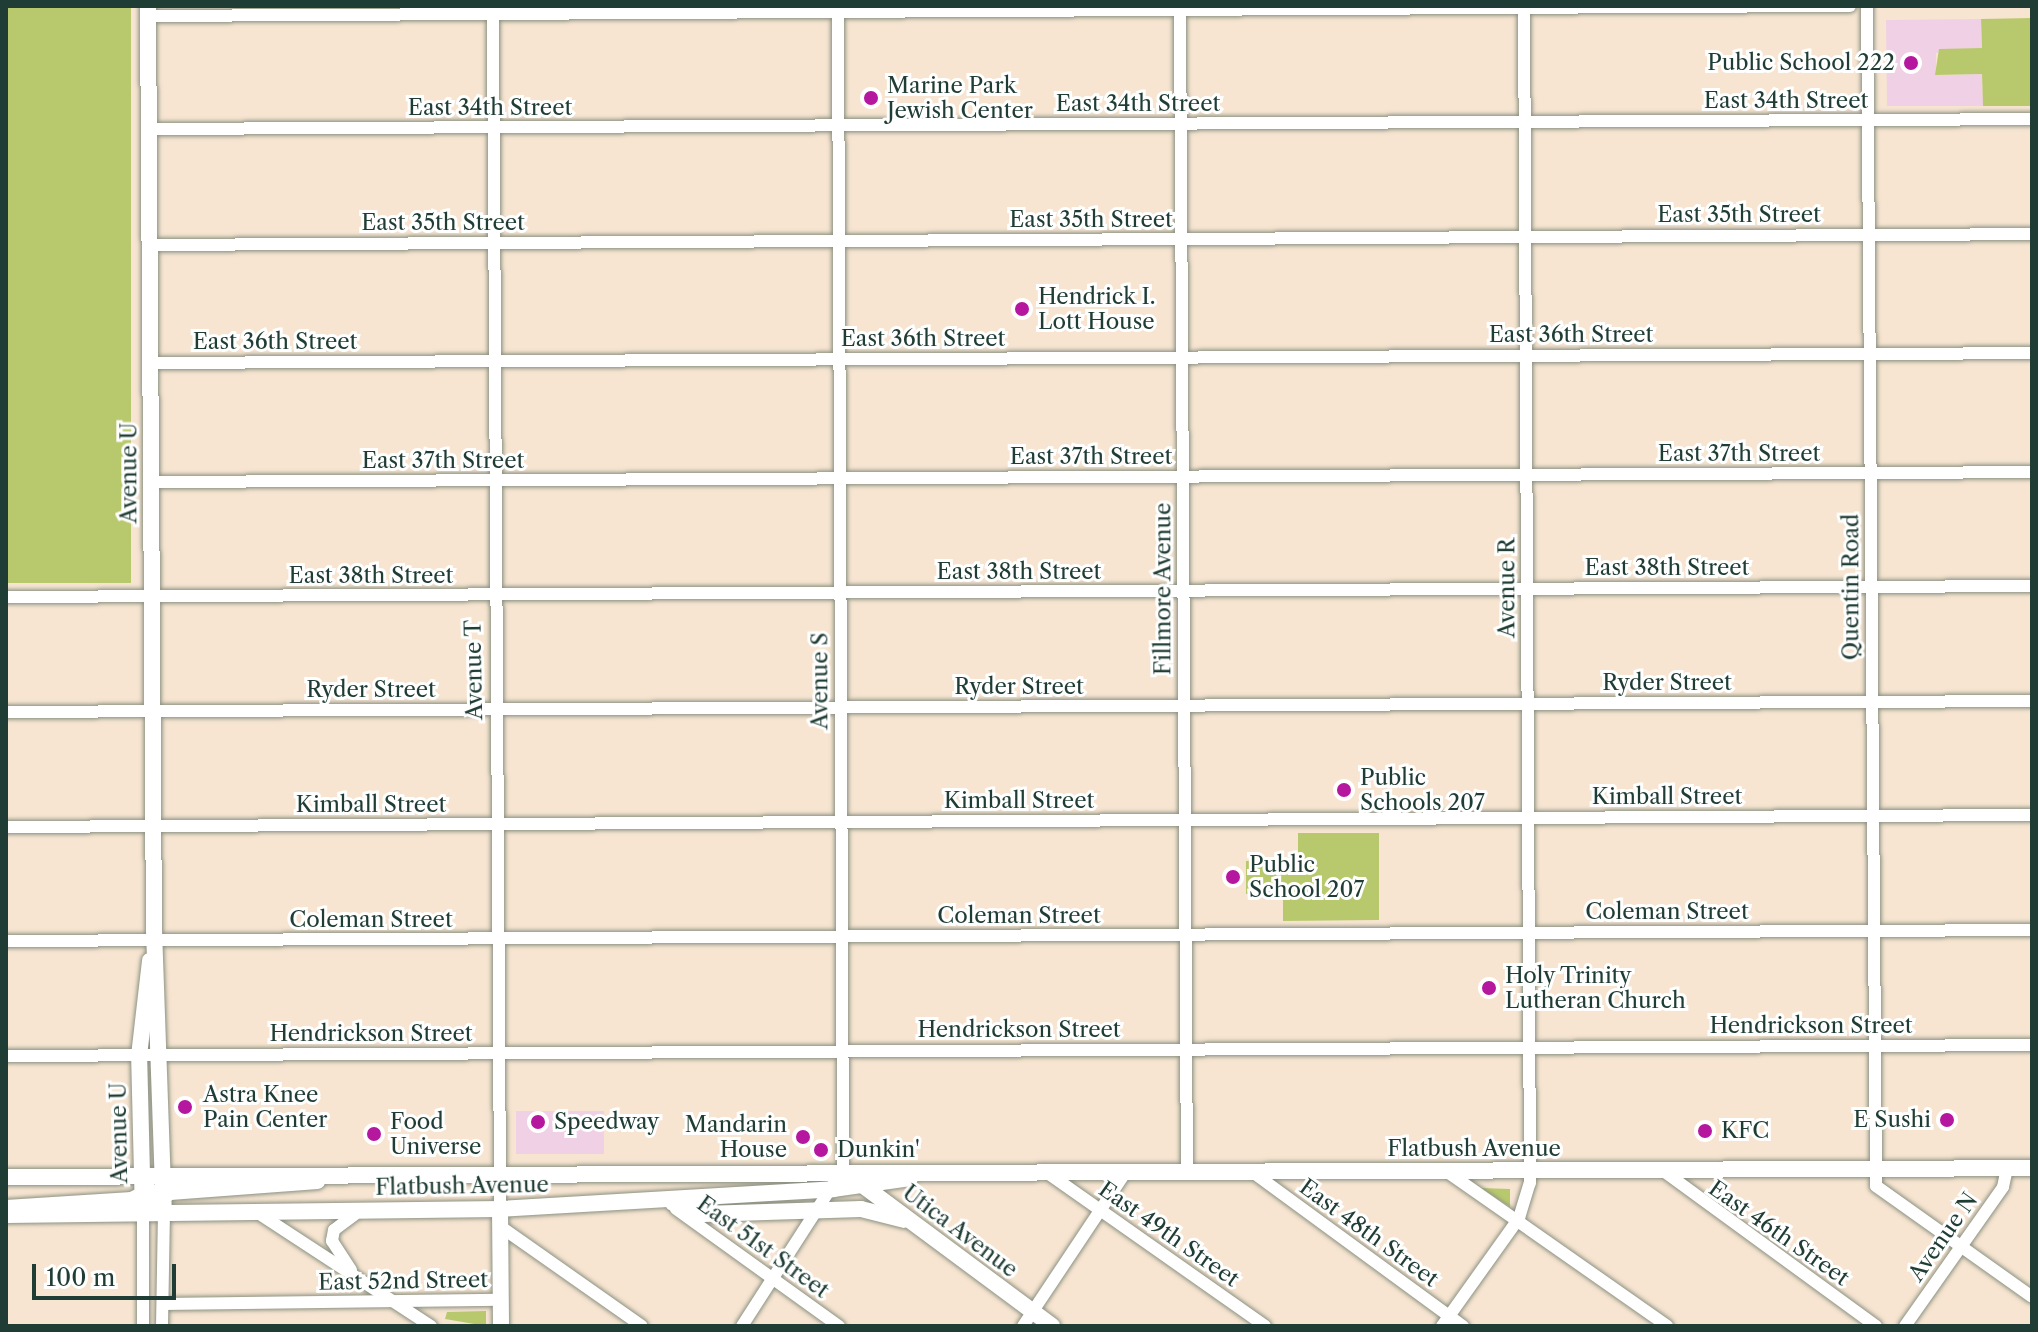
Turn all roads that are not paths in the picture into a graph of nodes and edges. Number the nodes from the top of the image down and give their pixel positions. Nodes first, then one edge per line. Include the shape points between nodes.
1 (1850, 6) edge
2 (1867, 6) edge
3 (1524, 7) edge
4 (1180, 8) edge
5 (838, 9) edge
6 (148, 11) edge
7 (493, 14) junction
8 (2032, 119) edge
9 (1868, 121) junction
10 (1524, 122) junction
11 (1181, 124) junction
12 (838, 126) junction
13 (149, 129) junction
14 (493, 129) junction
15 (2032, 234) edge
16 (1869, 235) junction
17 (1525, 236) junction
18 (1181, 239) junction
19 (837, 241) junction
20 (494, 242) junction
21 (149, 245) junction
22 (2032, 353) edge
23 (1869, 354) junction
24 (1527, 356) junction
25 (1182, 357) junction
26 (837, 360) junction
27 (496, 361) junction
28 (150, 363) junction
29 (2032, 472) edge
30 (1870, 473) junction
31 (1527, 475) junction
32 (1183, 477) junction
33 (839, 479) junction
34 (495, 481) junction
35 (151, 482) junction
36 (2032, 586) edge
37 (1871, 587) junction
38 (1527, 589) junction
39 (1184, 591) junction
40 (839, 593) junction
41 (152, 596) junction
42 (495, 596) junction
43 (6, 597) edge
44 (2032, 701) edge
45 (1872, 702) junction
46 (1528, 704) junction
47 (1184, 706) junction
48 (840, 708) junction
49 (496, 710) junction
50 (6, 712) edge
51 (152, 712) junction
52 (2032, 815) edge
53 (1872, 816) junction
54 (1528, 818) junction
55 (1185, 820) junction
56 (841, 823) junction
57 (497, 825) junction
58 (153, 826) junction
59 (6, 827) edge
60 (2032, 930) edge
61 (1873, 931) junction
62 (1529, 933) junction
63 (1185, 935) junction
64 (841, 937) junction
65 (498, 939) junction
66 (154, 940) junction
67 (6, 941) edge
68 (2032, 1045) edge
69 (1873, 1046) junction
70 (1530, 1048) junction
71 (1186, 1049) junction
72 (842, 1052) junction
73 (498, 1053) junction
74 (6, 1056) edge
75 (139, 1056) junction
76 (162, 1056) junction
77 (1874, 1168) junction
78 (2007, 1168) junction
79 (2032, 1168) edge
80 (843, 1169) junction
81 (1662, 1170) junction
82 (1251, 1171) junction
83 (1446, 1171) junction
84 (1530, 1171) junction
85 (1125, 1173) junction
86 (1187, 1173) junction
87 (338, 1174) junction
88 (1049, 1174) junction
89 (501, 1175) junction
90 (916, 1176) junction
91 (6, 1177) edge
92 (143, 1178) junction
93 (162, 1178) junction
94 (865, 1187) junction
95 (833, 1189) junction
96 (143, 1196) junction
97 (163, 1196) junction
98 (663, 1200) junction
99 (6, 1208) edge
100 (500, 1209) junction
101 (822, 1209) junction
102 (366, 1211) junction
103 (1103, 1212) junction
104 (258, 1213) junction
105 (164, 1214) junction
106 (6, 1215) edge
107 (143, 1215) junction
108 (904, 1220) junction
109 (1517, 1221) junction
110 (501, 1227) junction
111 (1961, 1247) junction
112 (355, 1276) junction
113 (774, 1280) junction
114 (2032, 1297) edge
115 (501, 1300) junction
116 (393, 1301) junction
117 (163, 1304) junction
118 (1028, 1319) edge
119 (1446, 1321) edge
120 (143, 1326) edge
121 (162, 1326) edge
122 (431, 1326) edge
123 (501, 1326) edge
124 (642, 1326) edge
125 (742, 1326) edge
126 (839, 1326) edge
127 (1052, 1326) edge
128 (1265, 1326) edge
129 (1463, 1326) edge
130 (1667, 1326) edge
131 (1876, 1326) edge
132 (1905, 1326) edge

1 - 3 street
2 - 9 street, Quentin Road
3 - 4 street
3 - 10 street, Avenue R
4 - 5 street
4 - 11 street, Fillmore Avenue
5 - 7 street
5 - 12 street, Avenue S
6 - 7 street
6 - 13 main road, Avenue U
7 - 14 street, Avenue T
8 - 9 street, East 34th Street
9 - 10 street, East 34th Street
9 - 16 street, Quentin Road
10 - 11 street, East 34th Street
10 - 17 street, Avenue R
11 - 12 street, East 34th Street
11 - 18 street, Fillmore Avenue
12 - 14 street, East 34th Street
12 - 19 street, Avenue S
13 - 14 street, East 34th Street
13 - 21 main road, Avenue U
14 - 20 street, Avenue T
15 - 16 street, East 35th Street
16 - 17 street, East 35th Street
16 - 23 street, Quentin Road
17 - 18 street, East 35th Street
17 - 24 street, Avenue R
18 - 19 street, East 35th Street
18 - 25 street, Fillmore Avenue
19 - 20 street, East 35th Street
19 - 26 street, Avenue S
20 - 21 street, East 35th Street
20 - 27 street, Avenue T
21 - 28 main road, Avenue U
22 - 23 street, East 36th Street
23 - 24 street, East 36th Street
23 - 30 street, Quentin Road
24 - 25 street, East 36th Street
24 - 31 street, Avenue R
25 - 26 street, East 36th Street
25 - 32 street, Fillmore Avenue
26 - 27 street, East 36th Street
26 - 33 street, Avenue S
27 - 28 street, East 36th Street
27 - 34 street, Avenue T
28 - 35 main road, Avenue U
29 - 30 street, East 37th Street
30 - 31 street, East 37th Street
30 - 37 street, Quentin Road
31 - 32 street, East 37th Street
31 - 38 street, Avenue R
32 - 33 street, East 37th Street
32 - 39 street, Fillmore Avenue
33 - 34 street, East 37th Street
33 - 40 street, Avenue S
34 - 35 street, East 37th Street
34 - 42 street, Avenue T
35 - 41 main road, Avenue U
36 - 37 street, East 38th Street
37 - 38 street, East 38th Street
37 - 45 street, Quentin Road
38 - 39 street, East 38th Street
38 - 46 street, Avenue R
39 - 40 street, East 38th Street
39 - 47 street, Fillmore Avenue
40 - 42 street, East 38th Street
40 - 48 street, Avenue S
41 - 42 street, East 38th Street
41 - 43 street, East 38th Street
41 - 51 main road, Avenue U
42 - 49 street, Avenue T
44 - 45 street, Ryder Street
45 - 46 street, Ryder Street
45 - 53 street, Quentin Road
46 - 47 street, Ryder Street
46 - 54 street, Avenue R
47 - 48 street, Ryder Street
47 - 55 street, Fillmore Avenue
48 - 49 street, Ryder Street
48 - 56 street, Avenue S
49 - 51 street, Ryder Street
49 - 57 street, Avenue T
50 - 51 street, Ryder Street
51 - 58 main road, Avenue U
52 - 53 street, Kimball Street
53 - 54 street, Kimball Street
53 - 61 street, Quentin Road
54 - 55 street, Kimball Street
54 - 62 street, Avenue R
55 - 56 street, Kimball Street
55 - 63 street, Fillmore Avenue
56 - 57 street, Kimball Street
56 - 64 street, Avenue S
57 - 58 street, Kimball Street
57 - 65 street, Avenue T
58 - 59 street, Kimball Street
58 - 66 main road, Avenue U
60 - 61 street, Coleman Street
61 - 62 street, Coleman Street
61 - 69 street, Quentin Road
62 - 63 street, Coleman Street
62 - 70 street, Avenue R
63 - 64 street, Coleman Street
63 - 71 street, Fillmore Avenue
64 - 65 street, Coleman Street
64 - 72 street, Avenue S
65 - 66 street, Coleman Street
65 - 73 street, Avenue T
66 - 67 street, Coleman Street
66 - 75 main road, Avenue U
66 - 76 main road, Avenue U
68 - 69 street, Hendrickson Street
69 - 70 street, Hendrickson Street
69 - 77 street, Quentin Road
70 - 71 street, Hendrickson Street
70 - 84 street, Avenue R
71 - 72 street, Hendrickson Street
71 - 86 street, Fillmore Avenue
72 - 73 street, Hendrickson Street
72 - 80 street, Avenue S
73 - 76 street, Hendrickson Street
73 - 89 street, Avenue T
74 - 75 street, Hendrickson Street
75 - 76 street, Hendrickson Street
75 - 92 main road, Avenue U
76 - 93 main road, Avenue U
77 - 78 main road, Flatbush Avenue
77 - 81 main road, Flatbush Avenue
77 - 111 street via 1876,1186
78 - 79 main road, Flatbush Avenue
78 - 111 street, Avenue N via 2003,1187
80 - 89 main road, Flatbush Avenue
80 - 90 main road, Flatbush Avenue
80 - 94 main road, Utica Avenue
80 - 95 street, Avenue S
81 - 84 main road, Flatbush Avenue
81 - 131 street, East 46th Street
82 - 83 main road, Flatbush Avenue
82 - 86 main road, Flatbush Avenue
82 - 119 street, East 48th Street
83 - 84 main road, Flatbush Avenue
83 - 109 street
84 - 109 street, Avenue R
85 - 86 main road, Flatbush Avenue
85 - 88 main road, Flatbush Avenue
85 - 103 street
87 - 89 main road, Flatbush Avenue
87 - 93 main road, Flatbush Avenue
87 - 97 main road via 305,1186
88 - 90 main road, Flatbush Avenue
88 - 103 street, East 49th Street
89 - 100 street, Avenue T
90 - 94 main road, Flatbush Avenue
91 - 92 main road, Flatbush Avenue
92 - 93 main road, Flatbush Avenue
92 - 96 main road, Avenue U
93 - 96 main road
93 - 97 main road, Avenue U
94 - 95 main road, Flatbush Avenue
94 - 108 main road, Utica Avenue
95 - 98 main road, Flatbush Avenue
95 - 101 street, Avenue S
96 - 99 main road
96 - 107 main road, Avenue U
97 - 105 main road, Avenue U
97 - 107 main road
98 - 100 main road, Flatbush Avenue
98 - 101 main road via 703,1214
98 - 113 street, East 51st Street
100 - 102 main road, Flatbush Avenue
100 - 110 main road, Avenue T
101 - 108 main road via 861,1209
101 - 113 street, Avenue S
102 - 104 main road, Flatbush Avenue
102 - 112 street via 334,1230 332,1241
103 - 118 street
103 - 128 street, East 49th Street
104 - 105 main road, Flatbush Avenue
104 - 112 street
105 - 107 main road, Flatbush Avenue
105 - 117 street, Avenue U
106 - 107 main road, Flatbush Avenue
107 - 120 street, Avenue U
108 - 118 main road, Utica Avenue
109 - 119 street
109 - 130 street
110 - 115 main road, Avenue T
110 - 124 street
111 - 114 street
111 - 132 street, Avenue N
112 - 116 street
113 - 125 street, Avenue S
113 - 126 street, East 51st Street
115 - 116 street, East 52nd Street
115 - 123 main road, Avenue T
116 - 117 street, East 52nd Street
116 - 122 street
117 - 121 street, Avenue U
118 - 127 main road, Utica Avenue
119 - 129 street, East 48th Street

